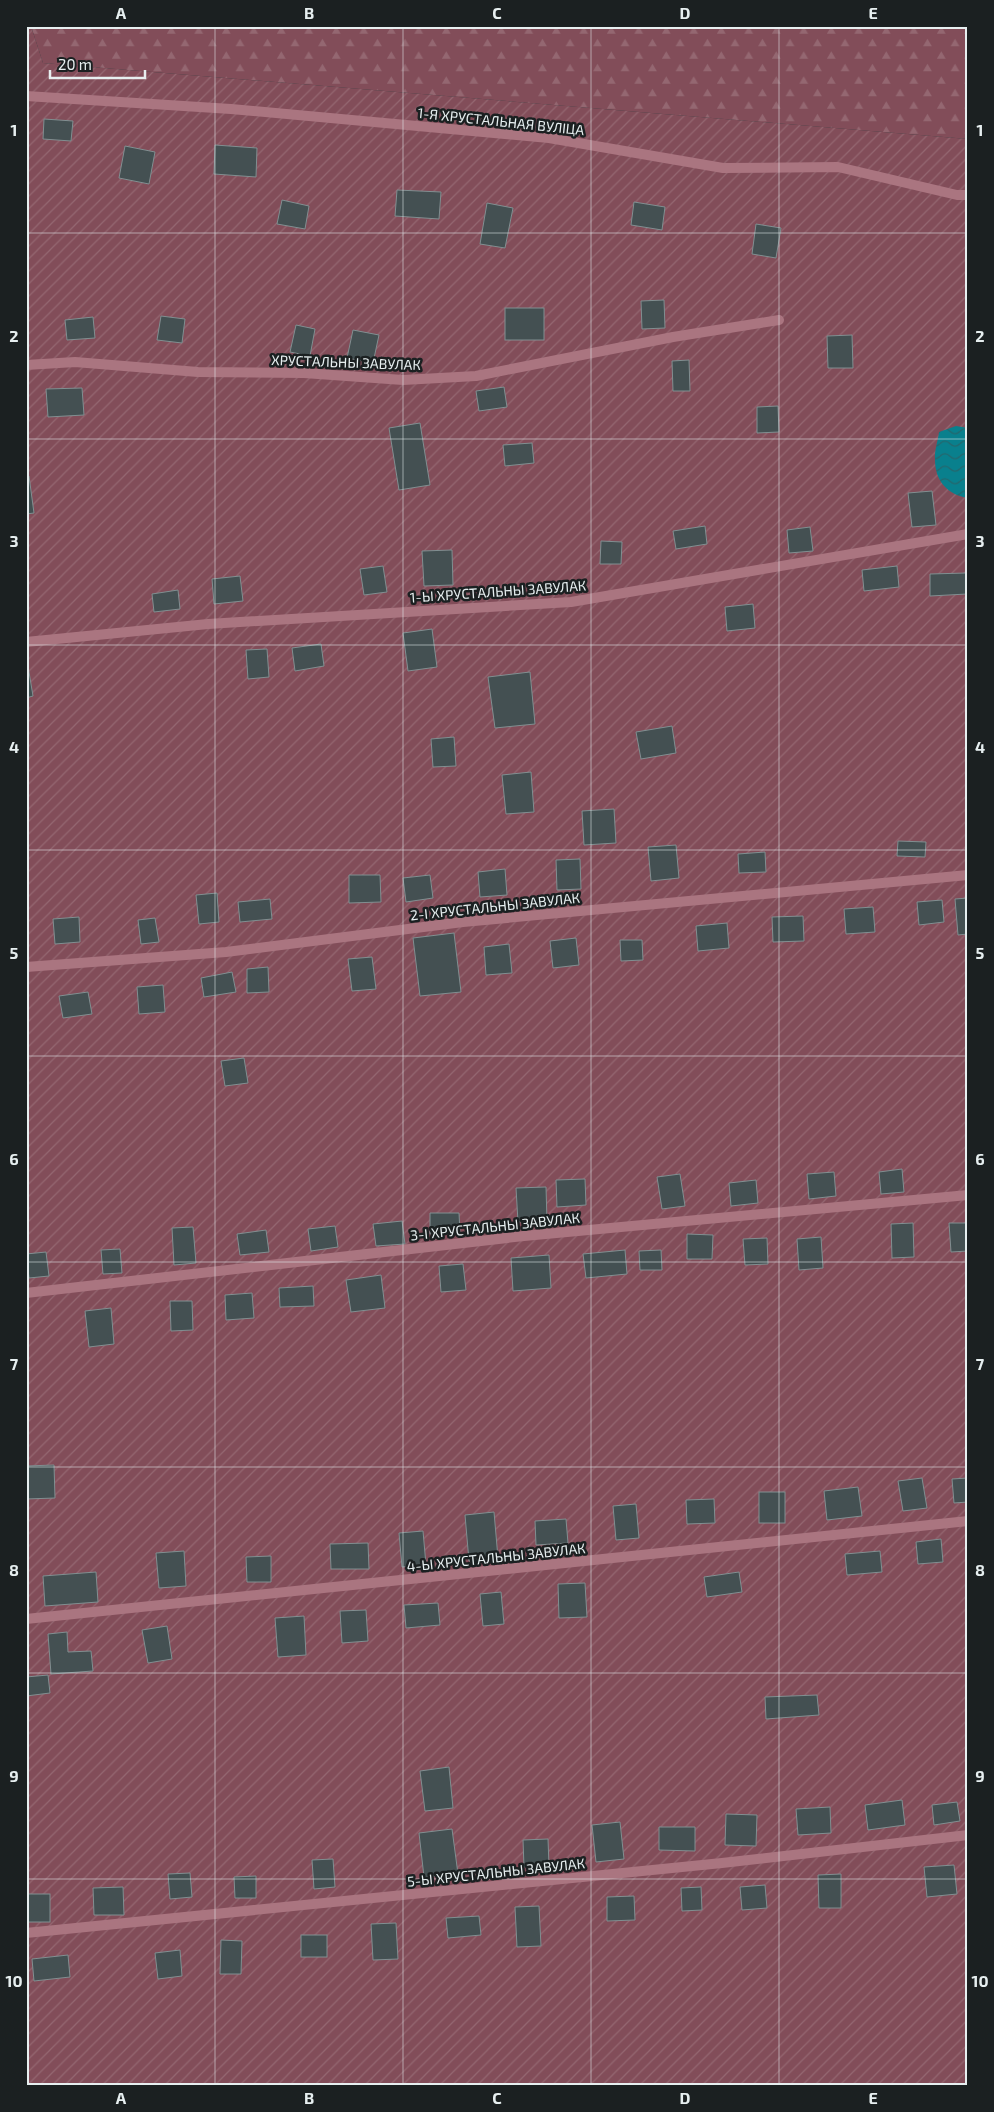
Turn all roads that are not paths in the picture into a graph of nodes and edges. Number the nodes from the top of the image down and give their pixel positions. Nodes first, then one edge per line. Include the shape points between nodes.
1 (26, 96) edge
2 (968, 195) edge
3 (779, 320) dead end
4 (26, 365) edge
5 (968, 534) edge
6 (26, 642) edge
7 (968, 875) edge
8 (26, 967) edge
9 (968, 1194) edge
10 (26, 1293) edge
11 (968, 1521) edge
12 (26, 1619) edge
13 (968, 1835) edge
14 (26, 1933) edge

1 - 2 lane, 1-Я ХРУСТАЛЬНАЯ ВУЛІЦА via 231,109 549,138 723,168 838,167
3 - 4 lane, ХРУСТАЛЬНЫ ЗАВУЛАК via 673,337 476,376 402,380 304,373 198,372 75,362
5 - 6 lane, 1-Ы ХРУСТАЛЬНЫ ЗАВУЛАК via 571,602 208,624
7 - 8 lane, 2-І ХРУСТАЛЬНЫ ЗАВУЛАК via 463,922 226,952
9 - 10 lane, 3-І ХРУСТАЛЬНЫ ЗАВУЛАК via 524,1236
11 - 12 lane, 4-Ы ХРУСТАЛЬНЫ ЗАВУЛАК
13 - 14 lane, 5-Ы ХРУСТАЛЬНЫ ЗАВУЛАК

